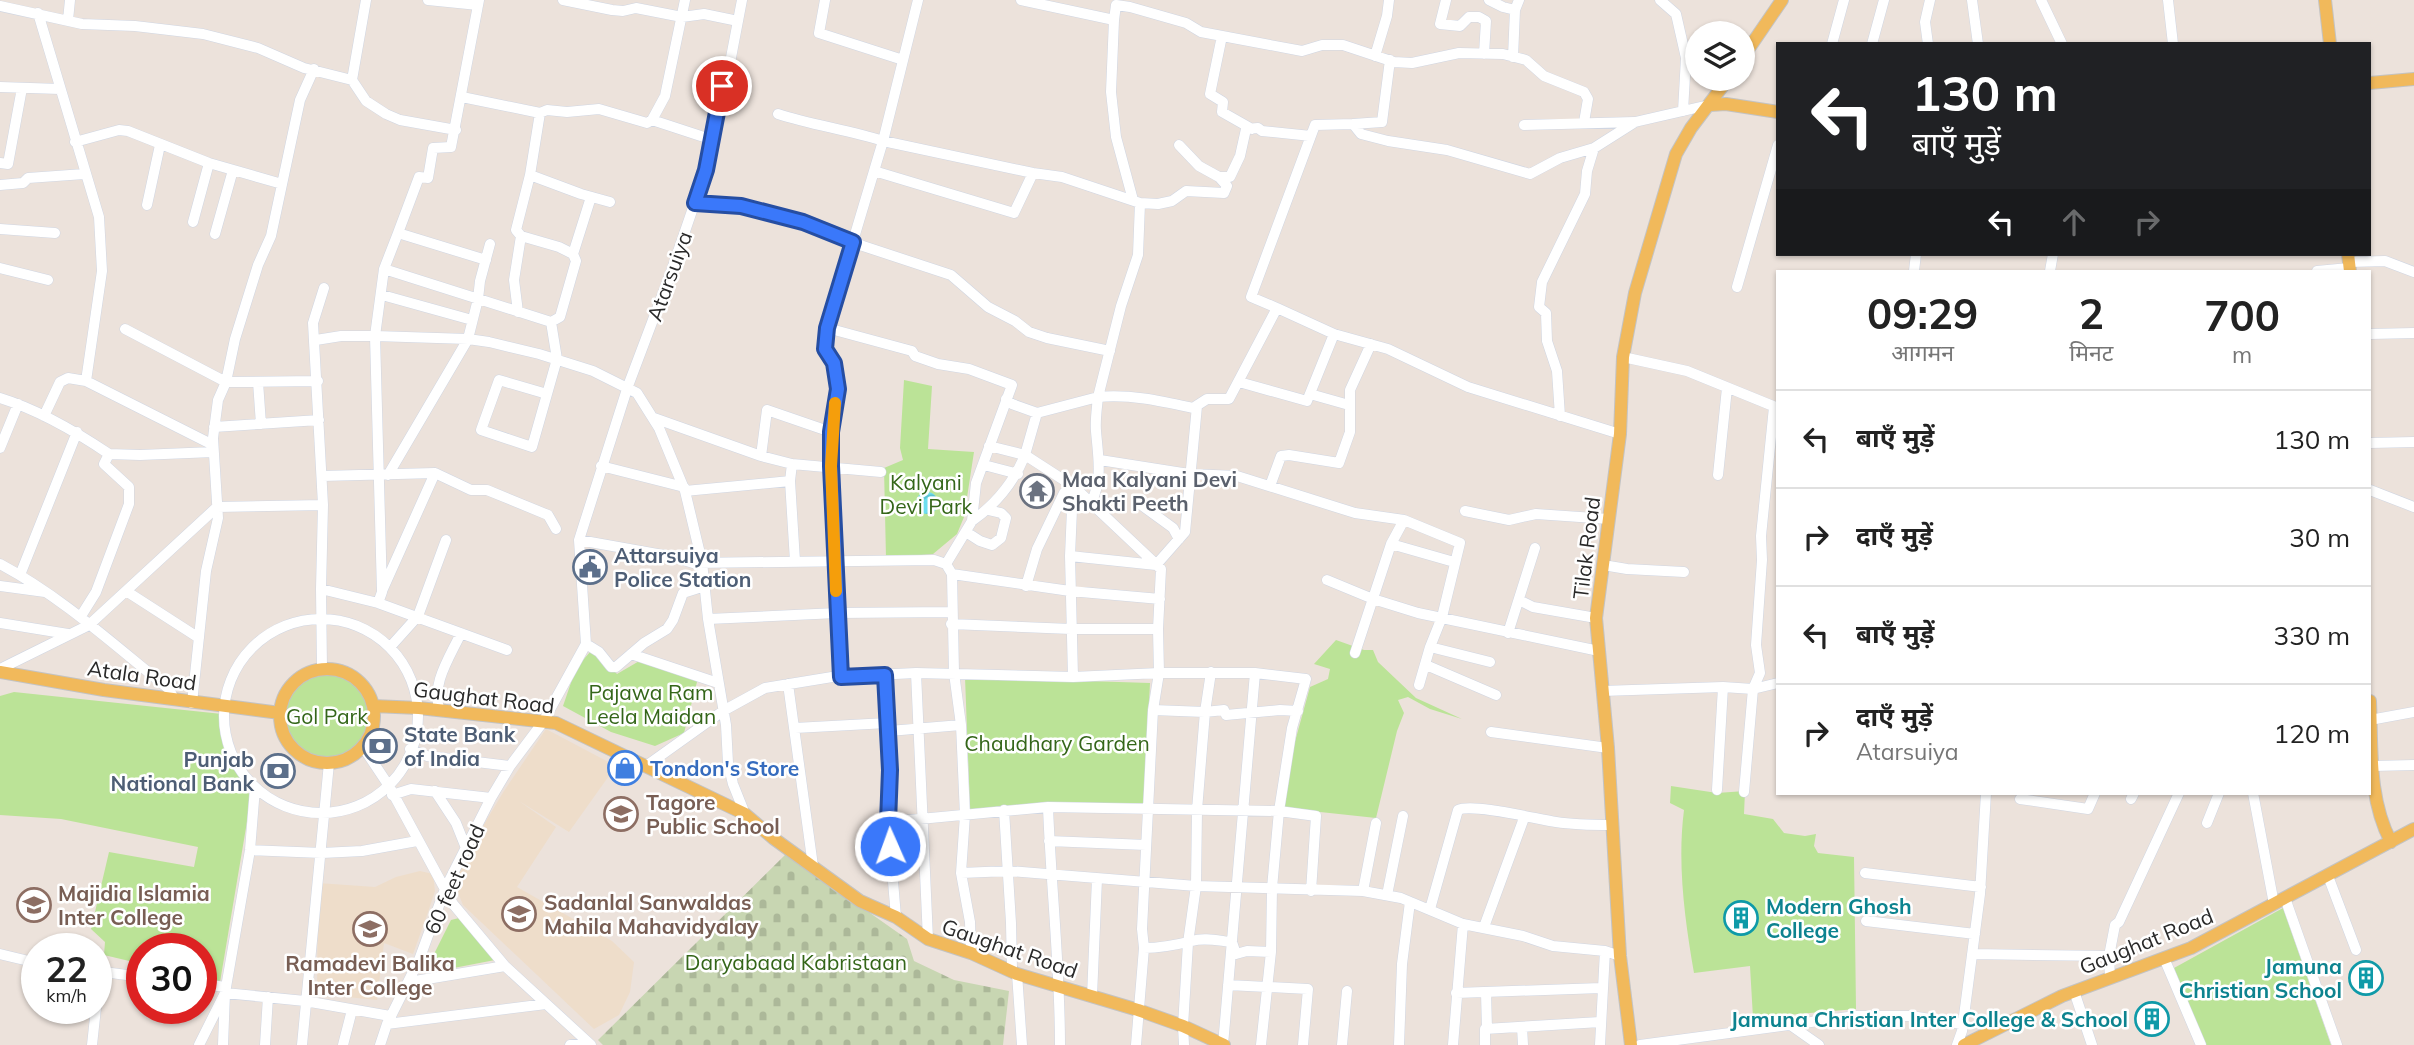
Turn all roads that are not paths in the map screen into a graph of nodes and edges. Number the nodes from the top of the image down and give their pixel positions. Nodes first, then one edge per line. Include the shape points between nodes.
1 (70, 0) edge
2 (366, 0) edge
3 (428, 0) edge
4 (563, 0) edge
5 (685, 0) edge
6 (743, 0) edge
7 (825, 0) edge
8 (918, 0) edge
9 (1021, 0) edge
10 (1389, 0) edge
11 (1446, 0) edge
12 (1489, 0) edge
13 (1660, 0) edge
14 (1782, 0) edge
15 (1843, 0) edge
16 (1884, 0) edge
17 (1930, 0) edge
18 (1972, 0) edge
19 (2041, 0) edge
20 (2168, 0) edge
21 (2325, 0) edge
22 (479, 3) edge
23 (1116, 3) edge
24 (7, 5) edge
25 (1517, 5) edge
26 (37, 13) junction
27 (682, 17) junction
28 (68, 20) junction
29 (1114, 20) junction
30 (738, 21) junction
31 (1222, 36) junction
32 (1755, 39) edge
33 (1832, 42) edge
34 (1873, 42) edge
35 (1928, 42) edge
36 (1978, 42) edge
37 (2061, 42) edge
38 (2173, 42) edge
39 (2330, 42) edge
40 (1484, 54) junction
41 (1375, 56) junction
42 (1513, 57) junction
43 (903, 60) junction
44 (1390, 60) junction
45 (313, 69) junction
46 (2414, 79) edge
47 (352, 80) junction
48 (2371, 83) edge
49 (0, 87) edge
50 (22, 88) junction
51 (60, 89) junction
52 (1720, 91) edge
53 (462, 97) junction
54 (1710, 105) junction
55 (1683, 111) junction
56 (1776, 112) edge
57 (540, 113) junction
58 (778, 114) dead end
59 (652, 120) junction
60 (1584, 122) junction
61 (1635, 122) junction
62 (1353, 124) junction
63 (1524, 125) dead end
64 (1252, 128) junction
65 (456, 130) junction
66 (1311, 136) junction
67 (713, 140) junction
68 (883, 141) junction
69 (75, 142) junction
70 (160, 145) junction
71 (1180, 145) dead end
72 (1594, 148) junction
73 (1776, 152) edge
74 (0, 163) edge
75 (209, 163) junction
76 (233, 170) junction
77 (874, 171) junction
78 (1033, 173) junction
79 (84, 174) junction
80 (530, 175) junction
81 (1219, 177) junction
82 (282, 184) junction
83 (0, 185) edge
84 (591, 197) junction
85 (1136, 201) junction
86 (610, 202) dead end
87 (695, 203) junction
88 (147, 205) dead end
89 (193, 222) dead end
90 (1, 231) edge
91 (55, 233) dead end
92 (398, 233) junction
93 (215, 234) dead end
94 (521, 236) junction
95 (853, 242) junction
96 (490, 244) dead end
97 (573, 254) junction
98 (486, 260) junction
99 (2349, 264) edge
100 (0, 268) edge
101 (384, 269) junction
102 (2322, 270) edge
103 (2414, 272) edge
104 (48, 279) dead end
105 (1737, 287) dead end
106 (324, 288) dead end
107 (382, 295) junction
108 (478, 299) junction
109 (1277, 308) junction
110 (518, 312) junction
111 (472, 320) junction
112 (551, 322) junction
113 (827, 328) junction
114 (125, 329) dead end
115 (2414, 333) edge
116 (1334, 334) junction
117 (2371, 334) edge
118 (375, 336) junction
119 (468, 339) junction
120 (316, 340) junction
121 (1371, 344) junction
122 (1110, 351) junction
123 (1623, 357) junction
124 (558, 359) junction
125 (86, 381) junction
126 (318, 381) junction
127 (226, 382) junction
128 (258, 382) junction
129 (1240, 382) junction
130 (628, 386) junction
131 (1727, 388) junction
132 (547, 394) junction
133 (1310, 394) junction
134 (1098, 397) junction
135 (0, 398) edge
136 (1006, 399) junction
137 (18, 404) junction
138 (1349, 405) junction
139 (1197, 406) junction
140 (1776, 408) edge
141 (1037, 413) junction
142 (44, 416) junction
143 (1560, 416) junction
144 (654, 418) junction
145 (319, 420) junction
146 (261, 424) junction
147 (214, 427) junction
148 (77, 432) junction
149 (831, 432) junction
150 (1620, 434) junction
151 (2414, 442) edge
152 (2371, 443) edge
153 (989, 446) junction
154 (0, 448) edge
155 (213, 448) junction
156 (109, 453) junction
157 (1025, 455) junction
158 (761, 457) junction
159 (1100, 460) junction
160 (792, 464) junction
161 (984, 465) junction
162 (601, 466) junction
163 (831, 466) junction
164 (881, 472) dead end
165 (436, 473) junction
166 (1017, 474) junction
167 (1189, 474) junction
168 (383, 475) junction
169 (1718, 475) dead end
170 (322, 476) junction
171 (790, 481) junction
172 (1073, 486) junction
173 (1270, 486) junction
174 (685, 489) junction
175 (2371, 491) edge
176 (1091, 502) junction
177 (323, 505) junction
178 (1140, 505) dead end
179 (217, 507) junction
180 (2414, 507) edge
181 (988, 510) junction
182 (1465, 511) dead end
183 (1609, 519) junction
184 (1404, 520) junction
185 (972, 521) junction
186 (556, 529) dead end
187 (966, 533) junction
188 (1179, 539) junction
189 (446, 540) dead end
190 (579, 540) junction
191 (1391, 544) junction
192 (1535, 548) dead end
193 (1070, 556) junction
194 (795, 561) junction
195 (835, 561) junction
196 (702, 562) junction
197 (1454, 562) junction
198 (0, 564) edge
199 (946, 564) junction
200 (1156, 565) junction
201 (1603, 565) junction
202 (1684, 572) dead end
203 (20, 575) junction
204 (952, 575) junction
205 (1327, 580) dead end
206 (0, 586) edge
207 (705, 586) junction
208 (1026, 586) junction
209 (321, 589) junction
210 (126, 591) junction
211 (1070, 591) junction
212 (47, 592) junction
213 (380, 598) junction
214 (1160, 599) junction
215 (1373, 599) junction
216 (1519, 600) junction
217 (951, 612) junction
218 (837, 613) junction
219 (80, 616) junction
220 (418, 616) junction
221 (1442, 617) junction
222 (322, 618) junction
223 (1596, 618) junction
224 (708, 620) junction
225 (0, 623) edge
226 (951, 624) junction
227 (89, 625) junction
228 (1071, 629) junction
229 (1158, 629) junction
230 (461, 633) junction
231 (1508, 633) junction
232 (68, 634) junction
233 (199, 638) junction
234 (586, 644) junction
235 (391, 646) junction
236 (1430, 647) junction
237 (507, 649) dead end
238 (1599, 651) junction
239 (1355, 653) dead end
240 (631, 654) junction
241 (1490, 662) dead end
242 (1426, 665) junction
243 (322, 669) junction
244 (0, 671) edge
245 (1211, 672) junction
246 (916, 673) junction
247 (954, 673) junction
248 (1159, 673) junction
249 (1255, 673) junction
250 (885, 675) junction
251 (841, 677) junction
252 (1073, 677) junction
253 (718, 683) junction
254 (1776, 683) edge
255 (788, 684) junction
256 (1419, 685) dead end
257 (1723, 687) junction
258 (1753, 689) junction
259 (1602, 691) junction
260 (1496, 695) dead end
261 (174, 699) junction
262 (192, 702) junction
263 (224, 706) junction
264 (373, 706) junction
265 (419, 708) junction
266 (1153, 709) junction
267 (440, 711) junction
268 (723, 711) junction
269 (1298, 711) junction
270 (1205, 712) junction
271 (2414, 712) edge
272 (279, 713) junction
273 (1253, 713) junction
274 (2371, 720) edge
275 (543, 722) junction
276 (961, 725) junction
277 (888, 727) junction
278 (795, 728) junction
279 (919, 728) junction
280 (1491, 732) dead end
281 (2371, 735) edge
282 (363, 747) junction
283 (1608, 748) junction
284 (410, 749) junction
285 (330, 763) junction
286 (2414, 765) edge
287 (510, 766) junction
288 (646, 766) junction
289 (2373, 766) junction
290 (255, 788) junction
291 (1717, 790) dead end
292 (390, 791) junction
293 (435, 791) junction
294 (1744, 792) dead end
295 (1986, 795) edge
296 (2094, 795) edge
297 (2178, 795) edge
298 (2218, 795) edge
299 (2253, 795) edge
300 (491, 798) junction
301 (2020, 799) dead end
302 (1048, 807) junction
303 (1148, 808) junction
304 (1004, 810) junction
305 (1197, 810) junction
306 (1243, 811) junction
307 (1279, 811) junction
308 (326, 813) junction
309 (745, 814) junction
310 (965, 815) junction
311 (1402, 816) dead end
312 (922, 818) junction
313 (1524, 818) junction
314 (888, 822) junction
315 (1376, 823) dead end
316 (2207, 823) dead end
317 (1612, 825) junction
318 (2414, 829) edge
319 (417, 841) junction
320 (1049, 841) junction
321 (2390, 842) junction
322 (1146, 845) junction
323 (466, 848) junction
324 (250, 850) junction
325 (322, 853) junction
326 (813, 866) junction
327 (1009, 871) junction
328 (961, 873) junction
329 (1865, 873) dead end
330 (1050, 875) junction
331 (2328, 876) junction
332 (1097, 879) junction
333 (1144, 882) junction
334 (1196, 886) junction
335 (1237, 887) junction
336 (1981, 887) junction
337 (1272, 888) junction
338 (445, 889) junction
339 (1311, 891) junction
340 (1363, 891) junction
341 (1387, 895) junction
342 (2279, 901) junction
343 (1410, 902) junction
344 (1430, 909) junction
345 (895, 917) junction
346 (1866, 921) dead end
347 (1464, 924) junction
348 (1484, 927) junction
349 (1975, 933) junction
350 (928, 939) junction
351 (1231, 942) junction
352 (1188, 943) junction
353 (1144, 948) junction
354 (2356, 950) dead end
355 (1605, 951) junction
356 (1271, 952) junction
357 (971, 953) junction
358 (0, 954) edge
359 (1972, 954) junction
360 (1620, 956) junction
361 (2109, 956) junction
362 (2164, 958) junction
363 (21, 959) edge
364 (505, 965) junction
365 (1014, 972) junction
366 (2110, 978) junction
367 (409, 982) junction
368 (1228, 985) junction
369 (1059, 987) junction
370 (217, 988) edge
371 (1266, 988) junction
372 (1601, 988) junction
373 (225, 990) junction
374 (1347, 991) dead end
375 (2074, 991) junction
376 (1486, 992) junction
377 (1456, 993) junction
378 (1092, 996) junction
379 (268, 997) junction
380 (305, 1001) junction
381 (545, 1004) junction
382 (352, 1010) junction
383 (1138, 1010) junction
384 (388, 1020) junction
385 (1600, 1022) junction
386 (94, 1024) edge
387 (1789, 1024) junction
388 (1962, 1024) junction
389 (1183, 1026) junction
390 (1522, 1027) junction
391 (1486, 1029) junction
392 (590, 1044) edge
393 (92, 1045) edge
394 (199, 1045) edge
395 (223, 1045) edge
396 (265, 1045) edge
397 (302, 1045) edge
398 (343, 1045) edge
399 (380, 1045) edge
400 (570, 1045) edge
401 (1022, 1045) edge
402 (1060, 1045) edge
403 (1136, 1045) edge
404 (1184, 1045) edge
405 (1224, 1045) edge
406 (1261, 1045) edge
407 (1303, 1045) edge
408 (1342, 1045) edge
409 (1399, 1045) edge
410 (1453, 1045) edge
411 (1485, 1045) edge
412 (1523, 1045) edge
413 (1600, 1045) edge
414 (1631, 1045) edge
415 (1640, 1045) edge
416 (1819, 1045) edge
417 (1957, 1045) edge
418 (1964, 1045) edge
419 (2092, 1045) edge
420 (2200, 1045) edge
421 (2337, 1045) edge

1 - 28 street
2 - 47 street
3 - 22 street
4 - 27 street
5 - 27 street
6 - 30 street, Atarsuiya
7 - 43 street via 819,33
8 - 43 street
9 - 29 street
10 - 41 street
11 - 40 street via 1440,24 1460,26 1469,17 1486,21
12 - 25 street via 1503,8
13 - 55 street via 1676,14 1686,58
14 - 32 main road
15 - 33 street
16 - 34 street
17 - 35 street via 1925,22
18 - 36 street
19 - 37 street
20 - 38 street
21 - 39 main road
22 - 53 street
23 - 29 street
23 - 31 street
24 - 26 street
25 - 42 street
26 - 28 street
26 - 51 street
27 - 30 street via 704,15
27 - 59 street via 664,96
28 - 45 street via 203,34
29 - 85 street via 1116,137
30 - 67 street, Atarsuiya
31 - 41 street via 1302,51 1343,45
31 - 64 street via 1210,93 1223,102 1222,112
40 - 42 street
40 - 44 street via 1459,53 1412,63
41 - 44 street
42 - 60 street via 1584,92 1588,99
43 - 68 street
44 - 62 street via 1382,122
45 - 47 street
45 - 82 street via 300,100
46 - 48 main road
47 - 65 street via 366,101 386,114
49 - 50 street
50 - 51 street
50 - 74 street via 8,164
51 - 69 street
52 - 54 main road, Tilak Road
53 - 57 street
53 - 65 street
54 - 55 street
54 - 56 main road
54 - 123 main road, Tilak Road via 1676,154 1635,293
55 - 61 street
57 - 59 street via 599,109 647,123
57 - 80 street
58 - 68 street
59 - 67 street
60 - 61 street
60 - 63 street
61 - 72 street
62 - 66 street via 1315,125
62 - 72 street via 1361,134 1447,150 1530,174 1560,158
64 - 66 street
64 - 81 street via 1246,129 1230,177
65 - 92 street via 451,147 433,148 428,178 419,177
66 - 109 street via 1251,297
67 - 87 street, Atarsuiya
68 - 77 street
68 - 78 street
69 - 70 street via 119,130
69 - 79 street
70 - 75 street
70 - 88 street
71 - 81 street via 1199,166
72 - 143 street via 1585,194 1540,289 1539,307 1546,313 1547,341 1557,371
73 - 105 street
75 - 76 street
75 - 89 street
76 - 82 street
76 - 93 street
77 - 78 street via 1014,214
77 - 95 street
78 - 85 street via 1062,177
79 - 83 street via 28,177 23,183
79 - 125 street via 99,217 102,271
80 - 84 street
80 - 94 street via 516,230
81 - 85 street via 1227,187 1224,193 1186,191 1158,204
82 - 127 street via 271,236 235,339
84 - 86 street
84 - 97 street
85 - 122 street via 1138,255
87 - 95 street via 741,206 803,222
87 - 130 street, Atarsuiya
90 - 91 street
92 - 98 street
92 - 101 street
94 - 97 street
94 - 110 street via 514,280
95 - 113 street
95 - 122 street via 951,275 988,307 1029,331
96 - 98 street
97 - 112 street via 576,261 560,317
98 - 108 street
99 - 102 street
99 - 103 street via 2385,261
100 - 104 street
101 - 107 street
101 - 108 street
106 - 120 street via 313,323
107 - 111 street
107 - 118 street
108 - 110 street
108 - 111 street
109 - 116 street
109 - 129 street
110 - 112 street
111 - 119 street
112 - 124 street
113 - 136 street via 995,378 1012,385
113 - 149 street via 825,349 834,363 838,389
114 - 127 street
115 - 117 street
116 - 121 street
116 - 133 street
118 - 119 street
118 - 120 street
118 - 168 street
119 - 124 street
119 - 168 street
120 - 126 street
121 - 138 street via 1350,390
121 - 143 street via 1468,387
122 - 134 street
123 - 131 street via 1687,371
123 - 150 main road, Tilak Road
124 - 130 street
124 - 132 street
125 - 142 street via 60,382
125 - 155 street
126 - 128 street
126 - 145 street
127 - 128 street
127 - 147 street
128 - 146 street
129 - 133 street via 1303,401
129 - 139 street via 1229,400 1208,399
130 - 144 street
130 - 162 street, Atarsuiya
131 - 140 street
131 - 169 street
132 - 132 street via 532,447 481,430 499,380
133 - 138 street
134 - 139 street via 1120,395
134 - 141 street
134 - 159 street
135 - 137 street
136 - 141 street
136 - 153 street
137 - 142 street
137 - 154 street
138 - 173 street via 1350,432 1339,463 1281,456
139 - 167 street
140 - 258 street via 1761,536 1756,645 1760,673
141 - 157 street
142 - 148 street
143 - 150 street
144 - 158 street
144 - 174 street
145 - 146 street
145 - 170 street
146 - 147 street
147 - 155 street
148 - 156 street
148 - 203 street
149 - 158 street via 767,411
149 - 163 street
150 - 183 main road, Tilak Road
151 - 152 street
153 - 157 street
153 - 161 street
155 - 156 street
155 - 179 street
156 - 219 street via 104,464 129,487 129,504 96,592
157 - 166 street
157 - 172 street
158 - 160 street
159 - 167 street
159 - 176 street
160 - 163 street
160 - 171 street
161 - 166 street
161 - 185 street via 976,482
162 - 174 street
162 - 190 street, Atarsuiya
163 - 164 street
163 - 195 street
165 - 168 street
165 - 186 street via 471,490 487,490 548,515
165 - 213 street
166 - 181 street
167 - 173 street via 1237,477
167 - 188 street via 1185,532
168 - 170 street
168 - 213 street
170 - 177 street
171 - 174 street
171 - 194 street
172 - 176 street
172 - 193 street
172 - 208 street via 1063,493
173 - 184 street via 1355,513
174 - 196 street
175 - 180 street
176 - 200 street
177 - 179 street
177 - 209 street
178 - 188 street via 1173,528
179 - 210 street
179 - 233 street
181 - 185 street
181 - 187 street via 1006,518 1001,538 992,545
182 - 183 street via 1509,520 1536,514
183 - 201 main road, Tilak Road
184 - 191 street
184 - 197 street via 1460,543
185 - 187 street
187 - 199 street
188 - 200 street
189 - 220 street
190 - 196 street
190 - 234 street
191 - 197 street
191 - 215 street
192 - 216 street
193 - 200 street
193 - 211 street
194 - 195 street
194 - 196 street
195 - 199 street via 934,560
195 - 218 street
196 - 207 street
197 - 221 street
198 - 203 street
199 - 204 street
200 - 214 street via 1161,569
201 - 202 street
201 - 223 main road, Tilak Road
203 - 212 street
204 - 208 street
204 - 217 street
205 - 215 street
206 - 212 street
207 - 224 street
207 - 240 street via 683,593 667,629
208 - 211 street
209 - 213 street
209 - 222 street
210 - 227 street
210 - 233 street
211 - 214 street
211 - 228 street
212 - 219 street
213 - 220 street
214 - 229 street
215 - 221 street
215 - 239 street
216 - 223 street via 1533,607
216 - 231 street
217 - 218 street
217 - 226 street
218 - 224 street
218 - 251 street
219 - 227 street
220 - 230 street
220 - 235 street
221 - 231 street
221 - 236 street
222 - 235 street via 360,625
222 - 243 street
222 - 263 street via 271,632 256,643 233,672
223 - 238 main road, Tilak Road
224 - 253 street
225 - 232 street
226 - 228 street
226 - 247 street
227 - 232 street
227 - 261 street via 169,689
228 - 229 street
228 - 252 street
229 - 248 street
230 - 237 street
230 - 267 street via 438,687 435,699
231 - 238 street
232 - 244 street
233 - 262 street
234 - 240 street via 611,667
234 - 275 street, 60 feet road
235 - 265 street via 411,675
236 - 241 street
236 - 242 street
238 - 259 main road, Tilak Road
240 - 253 street
242 - 256 street
242 - 260 street
243 - 264 main road via 353,676
243 - 272 main road via 306,674 287,690
244 - 261 main road, Atala Road
245 - 248 street
245 - 249 street
245 - 270 street
246 - 247 street
246 - 250 street
246 - 279 street
247 - 252 street
247 - 276 street
248 - 252 street
248 - 266 street
249 - 269 street via 1306,678
249 - 273 street
250 - 251 street
250 - 277 street
251 - 255 street
253 - 268 street
254 - 258 street
255 - 268 street via 765,688
255 - 278 street
257 - 258 street
257 - 259 street
257 - 291 street
258 - 294 street
259 - 283 main road, Tilak Road
261 - 262 main road, Atala Road
262 - 263 main road, Atala Road
263 - 272 main road, Atala Road
263 - 290 street via 228,745
264 - 265 main road, Gaughat Road
264 - 282 main road via 374,725
265 - 267 main road, Gaughat Road
265 - 284 street via 417,737
266 - 270 street
266 - 303 street
267 - 275 main road, Gaughat Road
268 - 288 street
268 - 309 street via 733,785
269 - 273 street
269 - 307 street
270 - 273 street
270 - 305 street
271 - 274 street
272 - 285 main road via 285,739 293,749 316,762
273 - 306 street
275 - 287 street, 60 feet road
275 - 288 main road, Gaughat Road via 556,723
276 - 279 street
276 - 310 street
277 - 278 street
277 - 279 street
277 - 314 street
278 - 326 street
279 - 312 street
280 - 283 street
281 - 289 main road
282 - 285 main road
282 - 292 street
283 - 317 main road, Tilak Road
284 - 287 street
284 - 292 street
285 - 308 street
286 - 289 street
287 - 300 street, 60 feet road
288 - 309 main road, Gaughat Road
289 - 321 main road via 2376,806
290 - 308 street via 286,807
290 - 324 street
292 - 293 street
292 - 308 street via 350,809
292 - 319 street
293 - 300 street
293 - 323 street
295 - 336 street
296 - 301 street via 2088,809
297 - 361 street via 2115,925
298 - 316 street
299 - 342 street
300 - 323 street, 60 feet road
302 - 303 street
302 - 304 street
302 - 320 street
303 - 305 street
303 - 322 street
304 - 310 street
304 - 327 street
305 - 306 street
305 - 334 street
306 - 307 street
306 - 335 street
307 - 337 street
307 - 339 street via 1316,816
308 - 325 street
309 - 326 main road, Gaughat Road
310 - 312 street
310 - 328 street
311 - 341 street
312 - 314 street
312 - 350 street
313 - 317 street
313 - 344 street via 1458,810
313 - 348 street
314 - 345 street
315 - 340 street
317 - 360 main road, Tilak Road
318 - 321 main road, Gaughat Road
319 - 325 street
319 - 338 street
320 - 322 street
320 - 330 street
321 - 331 main road, Gaughat Road
322 - 333 street
323 - 338 street, 60 feet road
324 - 325 street
324 - 373 street
325 - 380 street
326 - 345 main road, Gaughat Road via 860,901
327 - 328 street
327 - 330 street
327 - 365 street
328 - 357 street
329 - 336 street
330 - 332 street
330 - 369 street
331 - 342 main road, Gaughat Road
331 - 354 street
332 - 333 street
332 - 378 street
333 - 334 street
333 - 353 street
334 - 335 street
334 - 352 street
335 - 337 street
335 - 351 street
336 - 349 street
337 - 339 street
337 - 356 street
338 - 364 street
338 - 367 street, 60 feet road
339 - 340 street
340 - 341 street
341 - 343 street
342 - 362 main road, Gaughat Road
342 - 421 street
343 - 344 street
343 - 409 street
344 - 347 street
345 - 350 main road, Gaughat Road
346 - 349 street
347 - 348 street
347 - 377 street
348 - 355 street via 1553,946
349 - 359 street
350 - 357 main road, Gaughat Road
351 - 352 street
351 - 356 street via 1236,954
351 - 368 street
352 - 353 street
352 - 389 street
353 - 383 street
355 - 360 street
355 - 372 street
356 - 371 street
357 - 365 main road, Gaughat Road
358 - 363 street
359 - 361 street
359 - 388 street
360 - 414 main road, Tilak Road
361 - 366 street
362 - 366 main road, Gaughat Road
362 - 420 street
364 - 367 street
364 - 381 street
365 - 369 main road, Gaughat Road
365 - 401 street
366 - 375 main road, Gaughat Road
367 - 384 street, 60 feet road
368 - 371 street
368 - 405 street
369 - 378 main road, Gaughat Road
369 - 402 street
370 - 373 street
371 - 406 street
371 - 407 street via 1308,989
372 - 376 street
372 - 385 street
373 - 379 street
373 - 394 street
373 - 395 street
374 - 408 street
375 - 418 main road, Gaughat Road
375 - 419 street
376 - 377 street
376 - 391 street
377 - 410 street
378 - 383 main road, Gaughat Road
379 - 380 street
379 - 396 street
380 - 382 street
380 - 397 street
381 - 384 street
381 - 392 street
382 - 384 street
382 - 398 street
383 - 389 main road, Gaughat Road
383 - 403 street
384 - 399 street, 60 feet road
385 - 390 street
385 - 413 street
386 - 393 street
387 - 388 street via 1869,1015
387 - 415 street
387 - 416 street
388 - 417 street
389 - 404 street
389 - 405 main road, Gaughat Road
390 - 391 street
390 - 412 street
391 - 411 street
392 - 400 street

